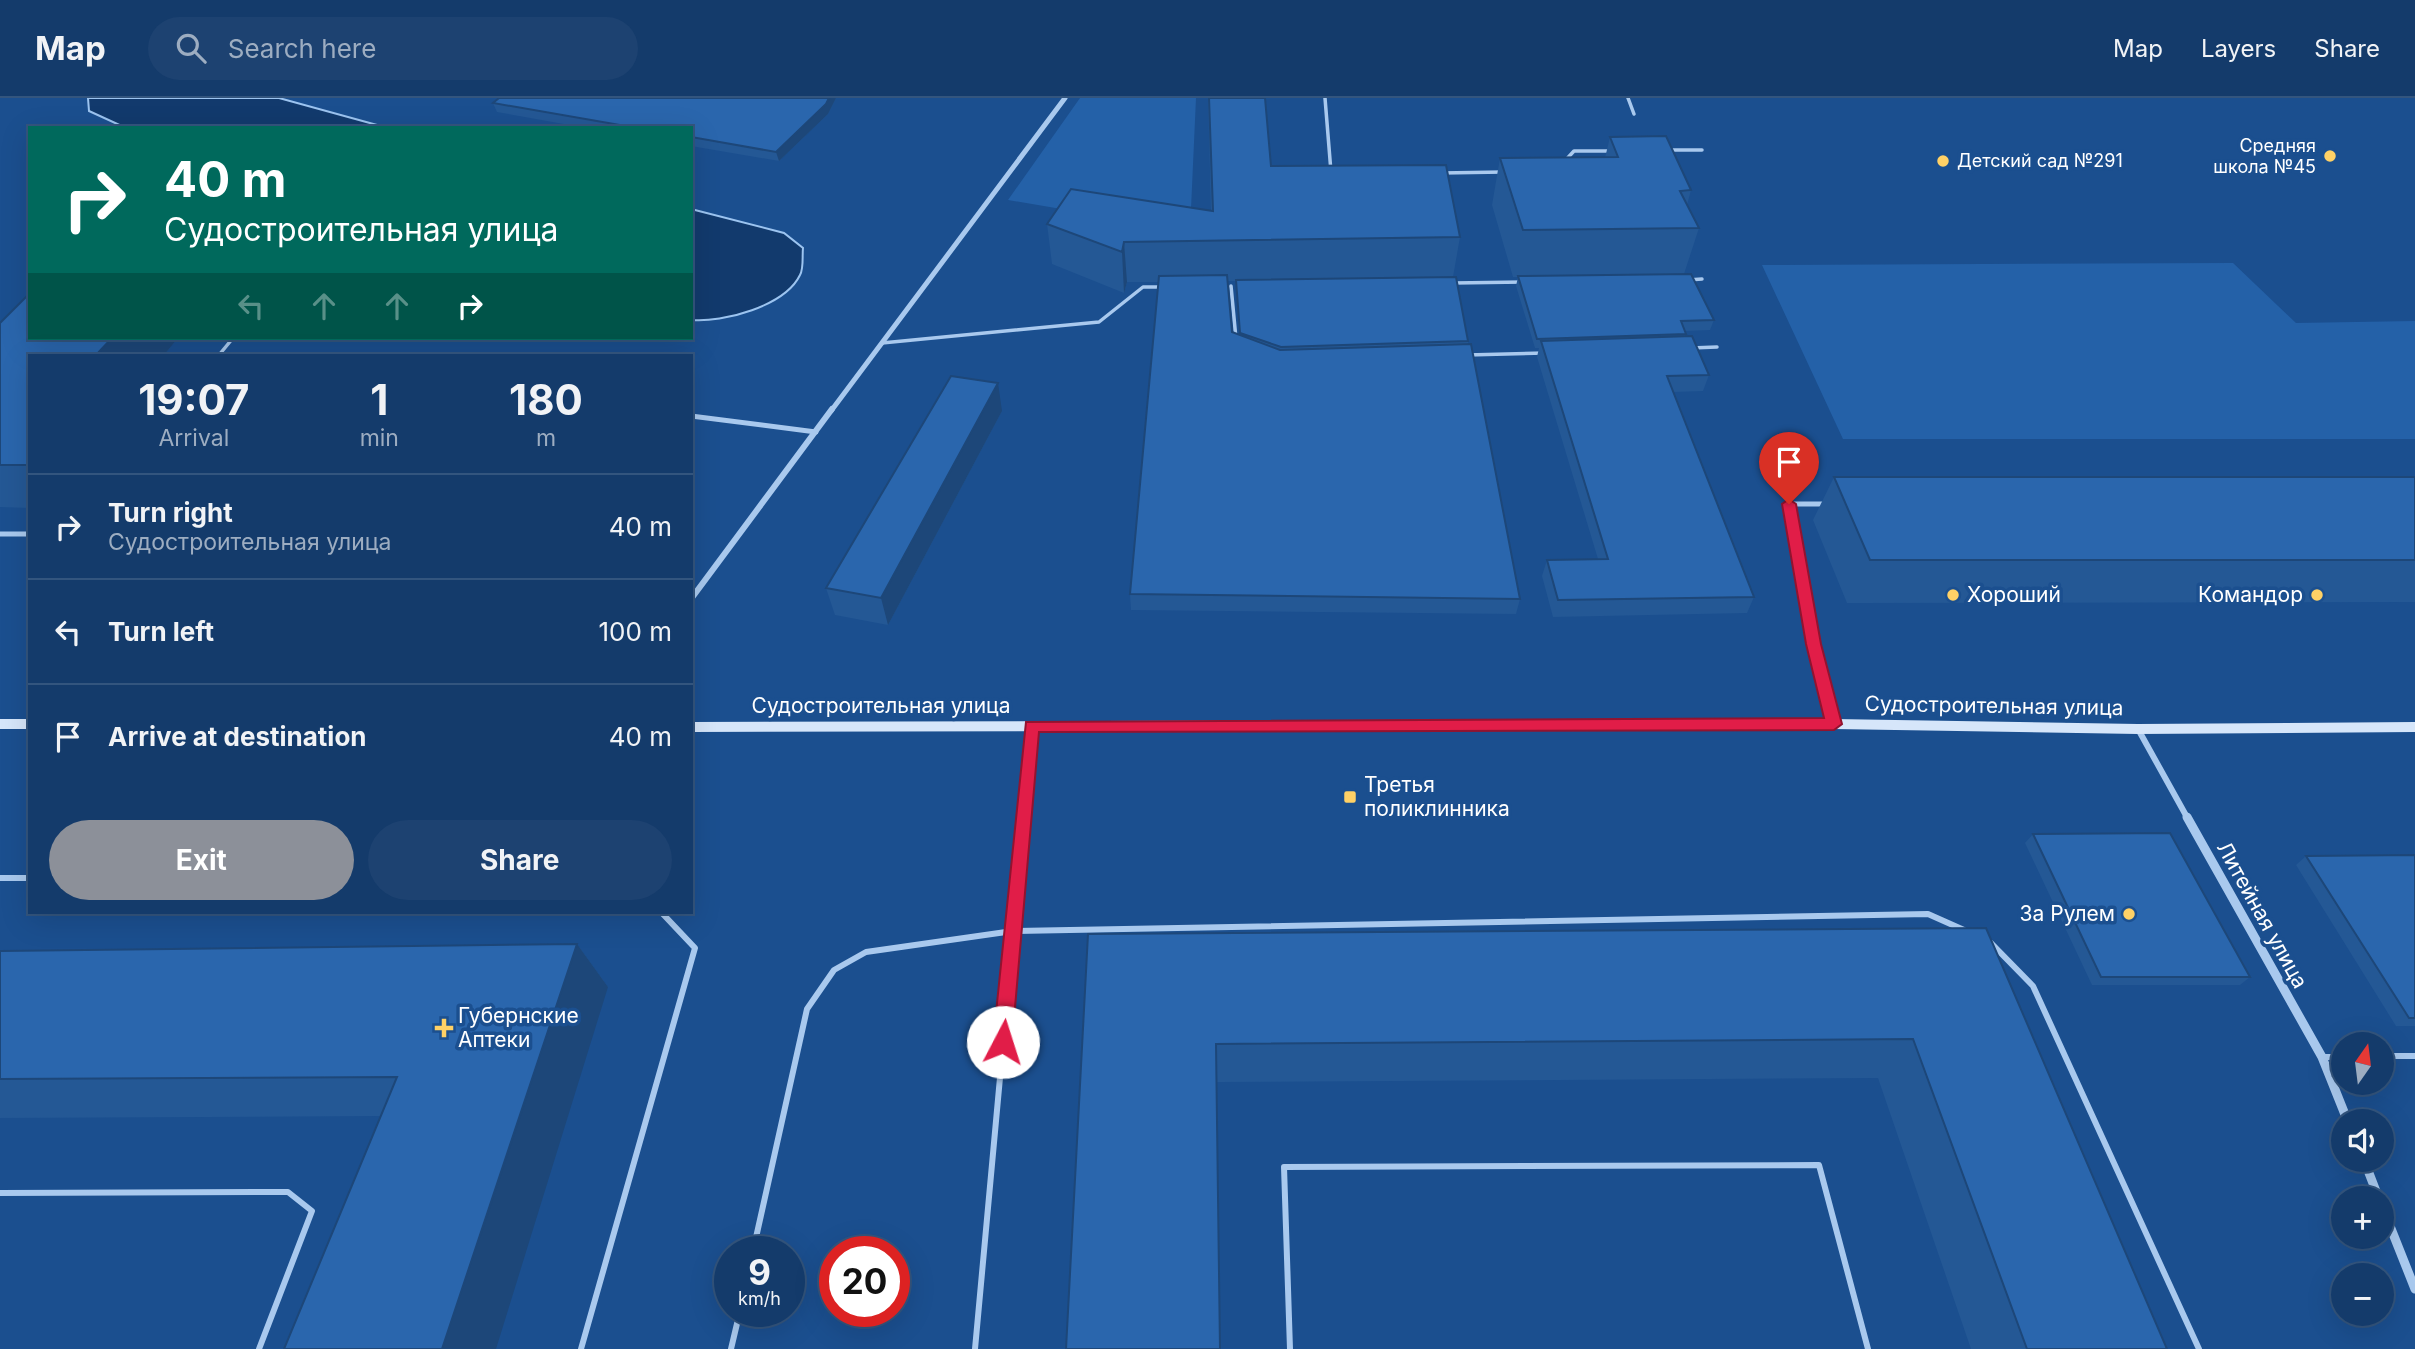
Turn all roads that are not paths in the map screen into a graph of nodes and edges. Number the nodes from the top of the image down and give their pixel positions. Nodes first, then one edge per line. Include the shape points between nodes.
1 (1065, 98) edge
2 (1325, 98) edge
3 (1628, 98) edge
4 (1634, 114) dead end
5 (1664, 150) edge
6 (1702, 150) dead end
7 (1613, 151) edge
8 (1561, 165) edge
9 (1512, 172) edge
10 (1429, 173) edge
11 (1331, 174) edge
12 (1702, 279) dead end
13 (1674, 280) edge
14 (1536, 282) edge
15 (1439, 283) edge
16 (1219, 286) edge
17 (1231, 286) junction
18 (1245, 286) edge
19 (1168, 287) edge
20 (231, 340) edge
21 (883, 343) junction
22 (1236, 345) edge
23 (1690, 348) edge
24 (1717, 348) dead end
25 (1553, 353) edge
26 (220, 354) edge
27 (1457, 356) edge
28 (693, 416) edge
29 (816, 432) junction
30 (1831, 503) edge
31 (0, 534) edge
32 (28, 534) edge
33 (693, 596) edge
34 (0, 724) edge
35 (28, 724) edge
36 (1834, 724) junction
37 (1032, 726) junction
38 (693, 727) edge
39 (2415, 727) edge
40 (2138, 729) junction
41 (0, 878) edge
42 (28, 878) edge
43 (664, 914) edge
44 (1013, 931) junction
45 (2394, 1056) edge
46 (2415, 1056) edge
47 (2322, 1057) junction
48 (2331, 1057) edge
49 (2343, 1109) edge
50 (0, 1193) edge
51 (756, 1236) edge
52 (2394, 1236) edge
53 (2415, 1289) edge
54 (736, 1327) edge
55 (258, 1349) edge
56 (581, 1349) edge
57 (731, 1349) edge
58 (975, 1349) edge
59 (1290, 1349) edge
60 (1868, 1349) edge
61 (2199, 1349) edge

1 - 21 street
2 - 11 lane
3 - 4 lane
5 - 6 lane
7 - 8 lane via 1574,151
9 - 10 lane
12 - 13 lane
14 - 15 lane
16 - 17 lane
17 - 18 lane
17 - 22 lane
19 - 21 lane via 1143,288 1099,322
20 - 26 lane
21 - 29 street
23 - 24 lane
25 - 27 lane
28 - 29 lane
29 - 33 street
30 - 36 lane via 1789,504 1814,644
31 - 32 lane
34 - 35 main road
36 - 37 main road, Судостроительная улица
36 - 40 main road, Судостроительная улица
37 - 38 main road, Судостроительная улица
37 - 44 lane
39 - 40 main road, Судостроительная улица
40 - 47 street, Литейная улица
41 - 42 lane
43 - 56 lane via 695,948
44 - 51 lane via 866,951 834,970 807,1009
44 - 58 lane
44 - 61 lane via 1928,914 1988,940 2033,986
45 - 46 lane
47 - 48 lane
47 - 49 street, Литейная улица
50 - 55 lane via 288,1192 313,1211
52 - 53 street
54 - 57 lane
59 - 60 lane via 1283,1167 1819,1165

